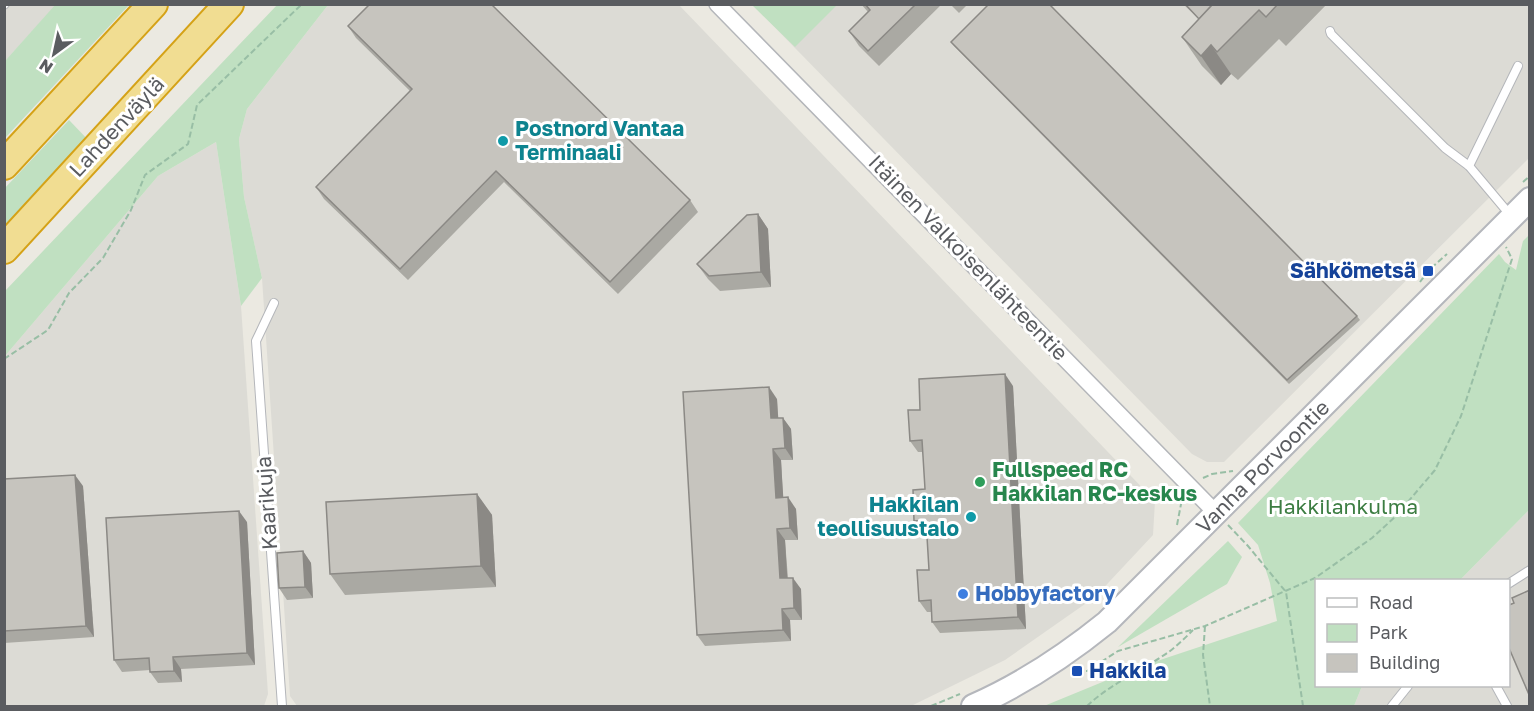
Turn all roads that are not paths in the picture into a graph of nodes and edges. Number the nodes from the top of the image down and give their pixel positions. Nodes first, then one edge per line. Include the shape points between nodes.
1 (153, 4) edge
2 (229, 4) edge
3 (717, 4) edge
4 (1330, 31) dead end
5 (1518, 66) dead end
6 (4, 165) edge
7 (1469, 166) junction
8 (1526, 191) edge
9 (1512, 217) junction
10 (4, 249) edge
11 (274, 303) dead end
12 (1217, 514) junction
13 (1530, 570) edge
14 (1510, 583) edge
15 (1407, 687) edge
16 (1497, 687) edge
17 (968, 699) edge
18 (282, 706) edge
19 (1392, 706) edge
20 (1507, 706) edge

1 - 6 highway
2 - 10 highway, Lahdenväylä
3 - 12 street, Itäinen Valkoisenlähteentie
4 - 7 lane via 1445,148
5 - 7 lane
7 - 9 lane
8 - 9 main road, Vanha Porvoontie
9 - 12 main road, Vanha Porvoontie
11 - 18 lane, Kaarikuja via 256,341
12 - 17 main road, Vanha Porvoontie via 1107,622 1069,653 1004,692
13 - 14 lane
15 - 19 lane
16 - 20 lane

